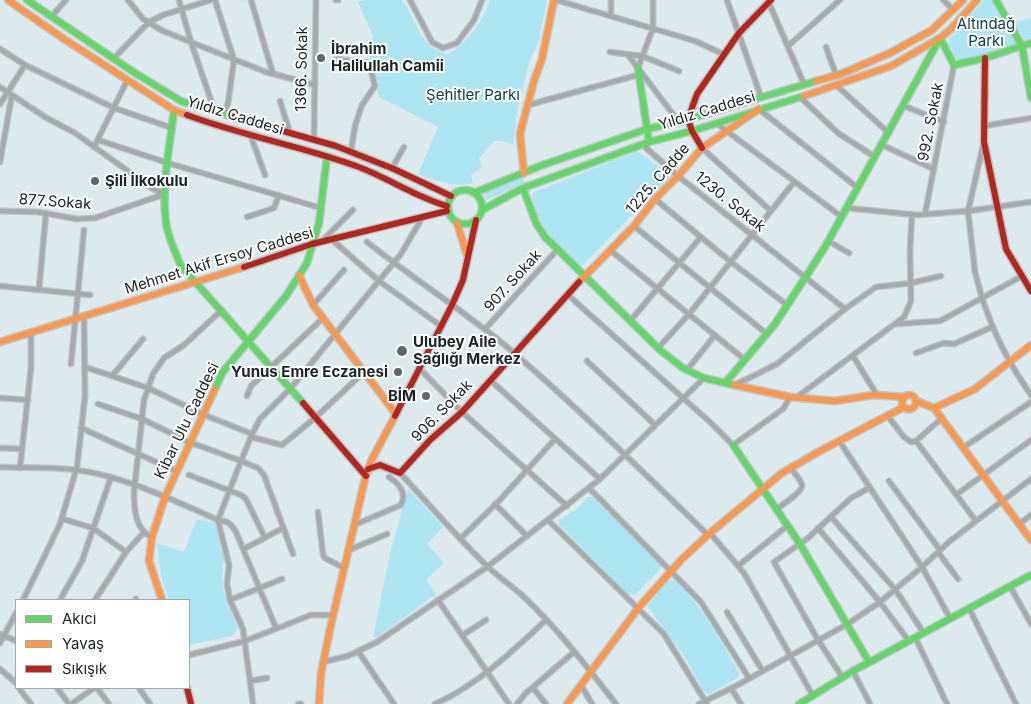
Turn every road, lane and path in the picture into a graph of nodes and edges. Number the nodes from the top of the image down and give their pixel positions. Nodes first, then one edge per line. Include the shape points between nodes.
1 (8, 0) edge
2 (28, 0) edge
3 (66, 0) edge
4 (128, 0) edge
5 (179, 0) edge
6 (211, 0) edge
7 (215, 0) edge
8 (251, 0) edge
9 (316, 0) edge
10 (410, 0) edge
11 (482, 0) edge
12 (555, 0) edge
13 (612, 0) edge
14 (653, 0) edge
15 (727, 0) edge
16 (840, 0) edge
17 (943, 0) edge
18 (963, 0) edge
19 (977, 0) edge
20 (996, 0) edge
21 (770, 2) edge
22 (182, 9) junction
23 (954, 10) junction
24 (611, 16) junction
25 (51, 17) junction
26 (148, 22) junction
27 (653, 28) junction
28 (932, 30) junction
29 (739, 33) junction
30 (940, 38) junction
31 (191, 42) junction
32 (1031, 44) edge
33 (788, 46) junction
34 (1022, 46) junction
35 (826, 47) dead end
36 (0, 49) edge
37 (610, 52) dead end
38 (723, 54) junction
39 (628, 55) junction
40 (642, 56) junction
41 (114, 58) junction
42 (985, 58) junction
43 (337, 59) dead end
44 (234, 60) junction
45 (25, 65) junction
46 (954, 65) junction
47 (638, 68) junction
48 (679, 71) dead end
49 (273, 74) junction
50 (836, 75) junction
51 (638, 76) junction
52 (127, 81) junction
53 (804, 84) junction
54 (315, 85) junction
55 (837, 86) junction
56 (0, 87) edge
57 (10, 94) junction
58 (760, 96) junction
59 (799, 96) junction
60 (1031, 98) edge
61 (280, 101) dead end
62 (0, 104) edge
63 (528, 105) junction
64 (904, 106) junction
65 (113, 108) junction
66 (758, 109) junction
67 (174, 110) junction
68 (215, 112) junction
69 (224, 114) junction
70 (1031, 118) edge
71 (688, 119) junction
72 (679, 122) junction
73 (944, 122) junction
74 (716, 123) junction
75 (984, 126) junction
76 (172, 128) junction
77 (647, 129) junction
78 (692, 131) junction
79 (727, 132) junction
80 (290, 133) junction
81 (889, 133) junction
82 (250, 134) junction
83 (314, 139) junction
84 (98, 140) junction
85 (649, 142) junction
86 (984, 142) junction
87 (882, 146) junction
88 (94, 147) junction
89 (404, 147) dead end
90 (702, 148) junction
91 (351, 152) junction
92 (327, 157) junction
93 (875, 157) junction
94 (0, 162) edge
95 (168, 163) junction
96 (392, 168) junction
97 (934, 170) junction
98 (524, 173) junction
99 (264, 175) dead end
100 (678, 176) junction
101 (794, 182) junction
102 (523, 188) junction
103 (858, 188) junction
104 (474, 193) junction
105 (165, 194) junction
106 (279, 195) junction
107 (451, 196) junction
108 (655, 199) junction
109 (1031, 202) edge
110 (997, 207) junction
111 (321, 208) junction
112 (447, 208) junction
113 (847, 208) junction
114 (0, 210) edge
115 (353, 210) dead end
116 (482, 210) junction
117 (771, 211) junction
118 (968, 211) junction
119 (46, 213) junction
120 (912, 214) junction
121 (926, 214) junction
122 (247, 217) dead end
123 (842, 217) junction
124 (422, 218) junction
125 (476, 220) junction
126 (457, 223) junction
127 (634, 226) junction
128 (84, 230) dead end
129 (752, 236) junction
130 (701, 237) junction
131 (331, 240) junction
132 (322, 241) junction
133 (828, 241) junction
134 (367, 242) dead end
135 (312, 244) junction
136 (558, 249) junction
137 (610, 250) junction
138 (849, 253) dead end
139 (467, 256) junction
140 (731, 262) junction
141 (394, 263) junction
142 (680, 264) junction
143 (344, 270) dead end
144 (299, 275) junction
145 (585, 275) junction
146 (806, 276) junction
147 (940, 276) dead end
148 (1022, 276) junction
149 (380, 282) junction
150 (195, 283) junction
151 (911, 284) junction
152 (0, 286) edge
153 (710, 288) junction
154 (40, 290) junction
155 (658, 290) junction
156 (1031, 291) edge
157 (78, 294) junction
158 (90, 295) dead end
159 (568, 295) junction
160 (982, 298) junction
161 (314, 305) junction
162 (452, 305) junction
163 (787, 305) junction
164 (845, 309) junction
165 (222, 310) junction
166 (688, 314) junction
167 (84, 316) junction
168 (75, 318) junction
169 (323, 318) junction
170 (630, 321) junction
171 (895, 324) junction
172 (441, 326) junction
173 (992, 326) junction
174 (485, 329) junction
175 (31, 332) junction
176 (335, 334) junction
177 (768, 334) junction
178 (715, 335) junction
179 (143, 338) dead end
180 (249, 341) junction
181 (0, 342) edge
182 (1031, 345) edge
183 (658, 348) junction
184 (916, 352) dead end
185 (514, 354) junction
186 (853, 356) junction
187 (744, 359) junction
188 (587, 361) dead end
189 (1010, 363) junction
190 (71, 364) dead end
191 (85, 367) junction
192 (272, 367) junction
193 (419, 368) junction
194 (687, 370) junction
195 (364, 372) junction
196 (112, 376) junction
197 (704, 378) junction
198 (490, 380) junction
199 (726, 382) junction
200 (738, 384) junction
201 (148, 388) junction
202 (290, 388) junction
203 (878, 395) junction
204 (1031, 395) edge
205 (247, 396) dead end
206 (794, 397) junction
207 (905, 397) junction
208 (0, 398) edge
209 (683, 398) junction
210 (28, 400) junction
211 (916, 401) junction
212 (1031, 402) edge
213 (98, 404) dead end
214 (904, 407) junction
215 (934, 408) junction
216 (462, 412) junction
217 (202, 414) junction
218 (396, 414) junction
219 (888, 415) junction
220 (315, 418) junction
221 (942, 418) junction
222 (142, 419) junction
223 (655, 424) junction
224 (81, 428) junction
225 (252, 436) junction
226 (556, 439) junction
227 (1031, 440) edge
228 (916, 441) junction
229 (189, 442) junction
230 (840, 442) junction
231 (733, 445) junction
232 (964, 447) junction
233 (0, 448) edge
234 (22, 449) junction
235 (138, 453) junction
236 (624, 454) junction
237 (241, 461) junction
238 (0, 467) edge
239 (20, 468) junction
240 (791, 468) junction
241 (528, 469) junction
242 (76, 470) junction
243 (176, 471) junction
244 (367, 473) junction
245 (400, 473) junction
246 (189, 474) dead end
247 (984, 474) junction
248 (111, 477) junction
249 (389, 477) dead end
250 (600, 479) junction
251 (1031, 479) edge
252 (889, 481) dead end
253 (135, 484) junction
254 (589, 488) junction
255 (869, 488) junction
256 (230, 490) junction
257 (762, 490) junction
258 (956, 496) junction
259 (165, 497) junction
260 (1003, 500) junction
261 (496, 504) junction
262 (566, 506) junction
263 (776, 510) junction
264 (318, 512) dead end
265 (1031, 515) edge
266 (831, 517) junction
267 (62, 519) junction
268 (218, 520) junction
269 (548, 520) junction
270 (976, 520) junction
271 (1020, 524) junction
272 (353, 526) junction
273 (787, 526) junction
274 (93, 528) junction
275 (283, 528) junction
276 (818, 528) junction
277 (144, 532) junction
278 (386, 534) dead end
279 (709, 534) junction
280 (527, 536) junction
281 (152, 537) junction
282 (265, 538) junction
283 (460, 539) junction
284 (1031, 540) edge
285 (800, 544) junction
286 (244, 549) junction
287 (347, 550) junction
288 (939, 551) junction
289 (126, 552) junction
290 (293, 554) dead end
291 (487, 566) junction
292 (738, 566) junction
293 (922, 567) junction
294 (344, 568) junction
295 (672, 572) junction
296 (1031, 575) edge
297 (282, 579) dead end
298 (958, 579) dead end
299 (1010, 586) junction
300 (260, 588) junction
301 (895, 589) junction
302 (24, 599) edge
303 (61, 599) edge
304 (96, 599) edge
305 (162, 599) edge
306 (230, 600) junction
307 (438, 600) junction
308 (880, 602) junction
309 (639, 607) junction
310 (968, 608) junction
311 (727, 612) dead end
312 (333, 614) junction
313 (15, 615) edge
314 (950, 618) junction
315 (486, 620) dead end
316 (546, 620) junction
317 (1031, 624) edge
318 (846, 625) junction
319 (276, 628) junction
320 (923, 632) junction
321 (2, 635) edge
322 (463, 635) junction
323 (914, 637) junction
324 (818, 640) junction
325 (908, 640) junction
326 (244, 641) junction
327 (15, 642) edge
328 (0, 643) edge
329 (358, 651) junction
330 (574, 652) junction
331 (190, 655) edge
332 (790, 656) junction
333 (323, 662) junction
334 (869, 662) junction
335 (0, 669) edge
336 (762, 670) junction
337 (487, 671) junction
338 (852, 671) junction
339 (591, 672) junction
340 (267, 678) dead end
341 (749, 678) junction
342 (843, 678) junction
343 (250, 681) junction
344 (15, 682) edge
345 (580, 686) junction
346 (533, 688) junction
347 (732, 688) junction
348 (20, 689) edge
349 (59, 689) edge
350 (94, 689) edge
351 (97, 689) edge
352 (140, 689) edge
353 (187, 689) edge
354 (813, 696) junction
355 (706, 702) edge
356 (31, 704) edge
357 (70, 704) edge
358 (109, 704) edge
359 (150, 704) edge
360 (191, 704) edge
361 (253, 704) edge
362 (319, 704) edge
363 (394, 704) edge
364 (434, 704) edge
365 (509, 704) edge
366 (517, 704) edge
367 (546, 704) edge
368 (567, 704) edge
369 (592, 704) edge
370 (616, 704) edge
371 (698, 704) edge
372 (741, 704) edge
373 (799, 704) edge
374 (870, 704) edge
375 (946, 704) edge
376 (1016, 704) edge

1 - 52 street, Yıldız Caddesi
2 - 25 street, Yıldız Caddesi
3 - 25 street
4 - 26 street
5 - 22 street
6 - 22 street
7 - 44 street
8 - 49 street
9 - 54 street, 1366. Sokak
10 - 11 street via 432,42 442,48 457,43 474,20
12 - 24 street
12 - 63 street
13 - 24 street
14 - 27 street
15 - 29 street
16 - 33 street
17 - 23 street
18 - 23 street, Yıldız Caddesi
19 - 30 street
20 - 34 street
21 - 29 street
21 - 33 street
22 - 26 street
22 - 31 street
23 - 28 street, Yıldız Caddesi
24 - 27 street
25 - 41 street, Yıldız Caddesi
26 - 31 street
26 - 41 street
27 - 38 street
27 - 40 street
28 - 30 street
28 - 50 street, Yıldız Caddesi via 890,53
29 - 38 street
29 - 58 street
30 - 46 street, 992. Sokak
30 - 55 street, Yıldız Caddesi via 891,66
30 - 64 street
31 - 44 street
31 - 68 street
32 - 34 street
33 - 53 street
34 - 42 street
34 - 60 street
35 - 50 street
36 - 45 street
37 - 39 street
38 - 71 street via 697,94
39 - 40 street
39 - 47 street
40 - 47 street
40 - 48 street
41 - 68 street, Yıldız Caddesi via 182,101
42 - 46 street
42 - 75 street
43 - 91 street via 369,63 375,86 362,105
44 - 49 street
44 - 69 street
45 - 57 street
45 - 65 street
46 - 73 street, 992. Sokak
47 - 51 street
47 - 72 street
49 - 54 street
50 - 53 street, Yıldız Caddesi
51 - 63 street
51 - 77 street
52 - 65 street
52 - 67 street, Yıldız Caddesi
53 - 58 street, Yıldız Caddesi
54 - 83 street, 1366. Sokak
55 - 59 street, Yıldız Caddesi
55 - 81 street
56 - 57 street
57 - 62 street
57 - 88 street
57 - 94 street
58 - 71 street, Yıldız Caddesi
59 - 66 street, Yıldız Caddesi
59 - 93 street via 838,133
61 - 80 street
63 - 98 street via 520,134
64 - 73 street
64 - 81 street
65 - 76 street
65 - 84 street
66 - 74 street, Yıldız Caddesi
66 - 79 street, 1225. Cadde
66 - 103 street
67 - 76 street
67 - 82 street, Yıldız Caddesi
68 - 69 street, Yıldız Caddesi
69 - 80 street, Yıldız Caddesi
70 - 75 street
71 - 72 street, Yıldız Caddesi
71 - 78 street
72 - 77 street, Yıldız Caddesi
73 - 97 street, 992. Sokak
74 - 78 street, Yıldız Caddesi
74 - 79 street
75 - 86 street
76 - 95 street
77 - 85 street
77 - 98 street, Yıldız Caddesi
78 - 85 street, Yıldız Caddesi
78 - 90 street
79 - 90 street, 1225. Cadde
79 - 101 street
80 - 83 street, Yıldız Caddesi
81 - 87 street
82 - 92 street, Yıldız Caddesi
82 - 99 street
83 - 91 street, Yıldız Caddesi
84 - 88 street
84 - 95 street
85 - 100 street, 1230. Sokak via 646,148
85 - 102 street, Yıldız Caddesi
86 - 110 street
86 - 118 street
87 - 93 street
87 - 97 street
88 - 105 street
89 - 96 street
90 - 100 street, 1225. Cadde
90 - 117 street
91 - 96 street, Yıldız Caddesi
92 - 111 street, Kibar Ulu Caddesi
92 - 112 street, Yıldız Caddesi via 381,176
93 - 103 street
95 - 105 street
95 - 106 street
96 - 107 street, Yıldız Caddesi
97 - 121 street, 992. Sokak
98 - 104 street, Yıldız Caddesi
100 - 108 street, 1225. Cadde
100 - 129 street, 1230. Sokak
101 - 117 street
101 - 123 street
102 - 116 street, Yıldız Caddesi
102 - 136 street via 536,223
103 - 113 street
104 - 107 street, Yıldız Caddesi via 465,190
104 - 116 street via 481,200
105 - 119 street, 877.Sokak via 95,218 77,219
105 - 150 street via 166,224 174,250 181,266
106 - 111 street
106 - 122 street via 274,208
107 - 112 street
108 - 127 street, 1225. Cadde
108 - 130 street
109 - 110 street
110 - 118 street
110 - 148 street via 1006,249
111 - 135 street, Kibar Ulu Caddesi
112 - 124 street, Mehmet Akif Ersoy Caddesi
112 - 126 street
113 - 120 street
113 - 123 street
114 - 119 street, 877.Sokak
115 - 132 street
116 - 125 street
117 - 129 street
118 - 121 street
118 - 160 street via 975,272
119 - 154 street
120 - 121 street
120 - 151 street
123 - 133 street
124 - 131 street, Mehmet Akif Ersoy Caddesi
124 - 141 street
125 - 126 street
125 - 139 street
126 - 139 street
127 - 137 street, 1225. Cadde
127 - 142 street
128 - 157 street
129 - 140 street
129 - 146 street, 1230. Sokak
130 - 140 street
130 - 142 street
131 - 132 street, Mehmet Akif Ersoy Caddesi
131 - 149 street
132 - 135 street, Mehmet Akif Ersoy Caddesi
133 - 138 street
133 - 146 street
134 - 141 street
135 - 144 street, Kibar Ulu Caddesi
135 - 150 street, Mehmet Akif Ersoy Caddesi
136 - 145 street
136 - 174 street, 907. Sokak
137 - 145 street, 1225. Cadde
137 - 155 street
139 - 162 street via 463,280
140 - 153 street
140 - 163 street
141 - 149 street
141 - 162 street
142 - 153 street
142 - 155 street
143 - 161 street
144 - 161 street
144 - 180 street, Kibar Ulu Caddesi
145 - 159 street, 906. Sokak
145 - 170 street
146 - 163 street
146 - 164 street, 1230. Sokak
147 - 151 street
148 - 156 street
148 - 160 street
149 - 172 street
149 - 176 street
150 - 165 street
150 - 167 street, Mehmet Akif Ersoy Caddesi
151 - 164 street via 876,287
151 - 171 street via 911,301 904,317
152 - 154 street
153 - 166 street
153 - 177 street
154 - 157 street
155 - 166 street
155 - 170 street
157 - 158 street
157 - 168 street
159 - 185 street, 906. Sokak
159 - 209 street
160 - 171 street via 940,321
160 - 173 street
161 - 169 street
162 - 172 street
162 - 174 street
163 - 177 street
164 - 200 street via 777,364
165 - 180 street
165 - 201 street via 184,345 164,358
166 - 178 street
166 - 183 street
167 - 168 street, Mehmet Akif Ersoy Caddesi
167 - 191 street
168 - 175 street, Mehmet Akif Ersoy Caddesi
168 - 190 street
169 - 176 street
169 - 192 street
170 - 183 street
171 - 186 street
172 - 193 street
173 - 184 street via 954,344 944,343
173 - 189 street
174 - 185 street
175 - 181 street, Mehmet Akif Ersoy Caddesi
175 - 210 street
176 - 195 street
176 - 202 street
177 - 187 street
178 - 187 street
178 - 194 street
179 - 196 street
180 - 192 street
180 - 217 street, Kibar Ulu Caddesi via 222,372
182 - 189 street
183 - 194 street
185 - 198 street, 906. Sokak
185 - 236 street
186 - 203 street
186 - 206 street
187 - 199 street
188 - 223 street
189 - 204 street
189 - 215 street via 975,389
191 - 196 street
191 - 224 street
192 - 202 street
192 - 205 street via 251,386
193 - 216 street
193 - 218 street
194 - 197 street
195 - 218 street
195 - 220 street
196 - 201 street
197 - 199 street
197 - 209 street
198 - 216 street, 906. Sokak
198 - 226 street
199 - 200 street
200 - 206 street
201 - 217 street
201 - 222 street
202 - 220 street
202 - 225 street via 260,419
203 - 206 street via 834,401
203 - 207 street
206 - 231 street via 783,409
207 - 211 street via 912,396
207 - 214 street
208 - 210 street
209 - 223 street
209 - 231 street
210 - 234 street
211 - 214 street via 912,409
211 - 215 street
212 - 232 street
213 - 222 street
214 - 219 street
215 - 221 street
216 - 241 street
216 - 245 street, 906. Sokak
217 - 225 street
217 - 229 street, Kibar Ulu Caddesi
218 - 244 street
219 - 228 street via 906,440
219 - 230 street
220 - 225 street via 282,445
220 - 244 street
221 - 228 street
221 - 232 street
222 - 229 street
222 - 235 street
223 - 236 street
224 - 235 street
224 - 242 street
225 - 237 street
226 - 241 street
226 - 250 street
227 - 247 street
228 - 258 street
229 - 237 street
229 - 243 street, Kibar Ulu Caddesi
230 - 240 street
230 - 255 street
231 - 257 street
232 - 247 street
233 - 234 street
234 - 239 street
235 - 243 street
235 - 253 street
236 - 250 street
236 - 279 street
237 - 256 street
237 - 275 street via 258,468 264,475
238 - 239 street
239 - 242 street
240 - 257 street
240 - 263 street via 802,488
241 - 261 street
241 - 262 street
242 - 248 street
242 - 267 street
243 - 259 street, Kibar Ulu Caddesi
244 - 245 street via 380,466
244 - 272 street
245 - 283 street
246 - 256 street
247 - 258 street
247 - 260 street
248 - 253 street
248 - 274 street
249 - 272 street via 402,490 404,499 401,505
250 - 254 street
251 - 260 street
252 - 288 street
253 - 259 street
253 - 277 street via 134,508
254 - 262 street
254 - 295 street
255 - 266 street via 851,498
255 - 293 street
256 - 268 street
256 - 282 street via 246,498
257 - 263 street
257 - 279 street
258 - 270 street
259 - 268 street
259 - 281 street, Kibar Ulu Caddesi
260 - 270 street
260 - 271 street
261 - 280 street
261 - 283 street
262 - 269 street
263 - 273 street
264 - 294 street via 323,555
265 - 271 street
266 - 276 street
266 - 301 street
267 - 274 street
267 - 302 street
268 - 286 street via 232,526
268 - 306 street via 229,565 227,584
269 - 280 street
269 - 309 street
270 - 288 street
271 - 284 street
272 - 287 street
273 - 285 street
273 - 292 street
274 - 289 street
274 - 303 street via 82,561
275 - 282 street
275 - 290 street
276 - 285 street
276 - 308 street
277 - 281 street
277 - 289 street
278 - 287 street
279 - 292 street
279 - 295 street
280 - 291 street
281 - 305 street, Kibar Ulu Caddesi via 149,561
282 - 286 street
283 - 291 street
285 - 318 street
285 - 324 street via 774,562
286 - 300 street
287 - 294 street
288 - 293 street
288 - 298 street
289 - 304 street
291 - 307 street
291 - 316 street
292 - 332 street
293 - 301 street
293 - 314 street
294 - 312 street
295 - 309 street
295 - 341 street via 701,602
296 - 299 street
297 - 300 street
299 - 310 street
299 - 317 street
300 - 306 street
300 - 319 street
301 - 308 street
301 - 320 street
306 - 326 street via 243,630
307 - 322 street
307 - 329 street via 378,642
308 - 318 street
308 - 325 street
309 - 339 street
309 - 355 street via 664,634
310 - 314 street
310 - 376 street
311 - 336 street
312 - 319 street via 311,615
312 - 333 street
313 - 321 street
314 - 320 street
315 - 322 street
316 - 330 street
316 - 337 street
318 - 324 street
318 - 334 street
319 - 326 street
320 - 323 street
321 - 327 street
321 - 328 street
322 - 337 street
323 - 325 street
323 - 375 street
324 - 332 street
324 - 342 street
325 - 334 street
326 - 331 street
326 - 343 street
329 - 333 street
329 - 363 street
330 - 339 street
330 - 346 street
332 - 336 street
332 - 354 street
333 - 362 street
334 - 338 street
335 - 344 street
336 - 341 street
337 - 364 street
337 - 365 street
338 - 342 street
338 - 374 street
339 - 345 street
339 - 370 street
340 - 343 street
341 - 347 street
342 - 354 street
343 - 361 street
345 - 368 street
345 - 369 street
346 - 366 street
346 - 367 street
347 - 355 street
347 - 372 street
348 - 356 street
349 - 357 street
350 - 357 street
351 - 358 street
352 - 359 street
353 - 360 street
354 - 373 street
355 - 371 street

